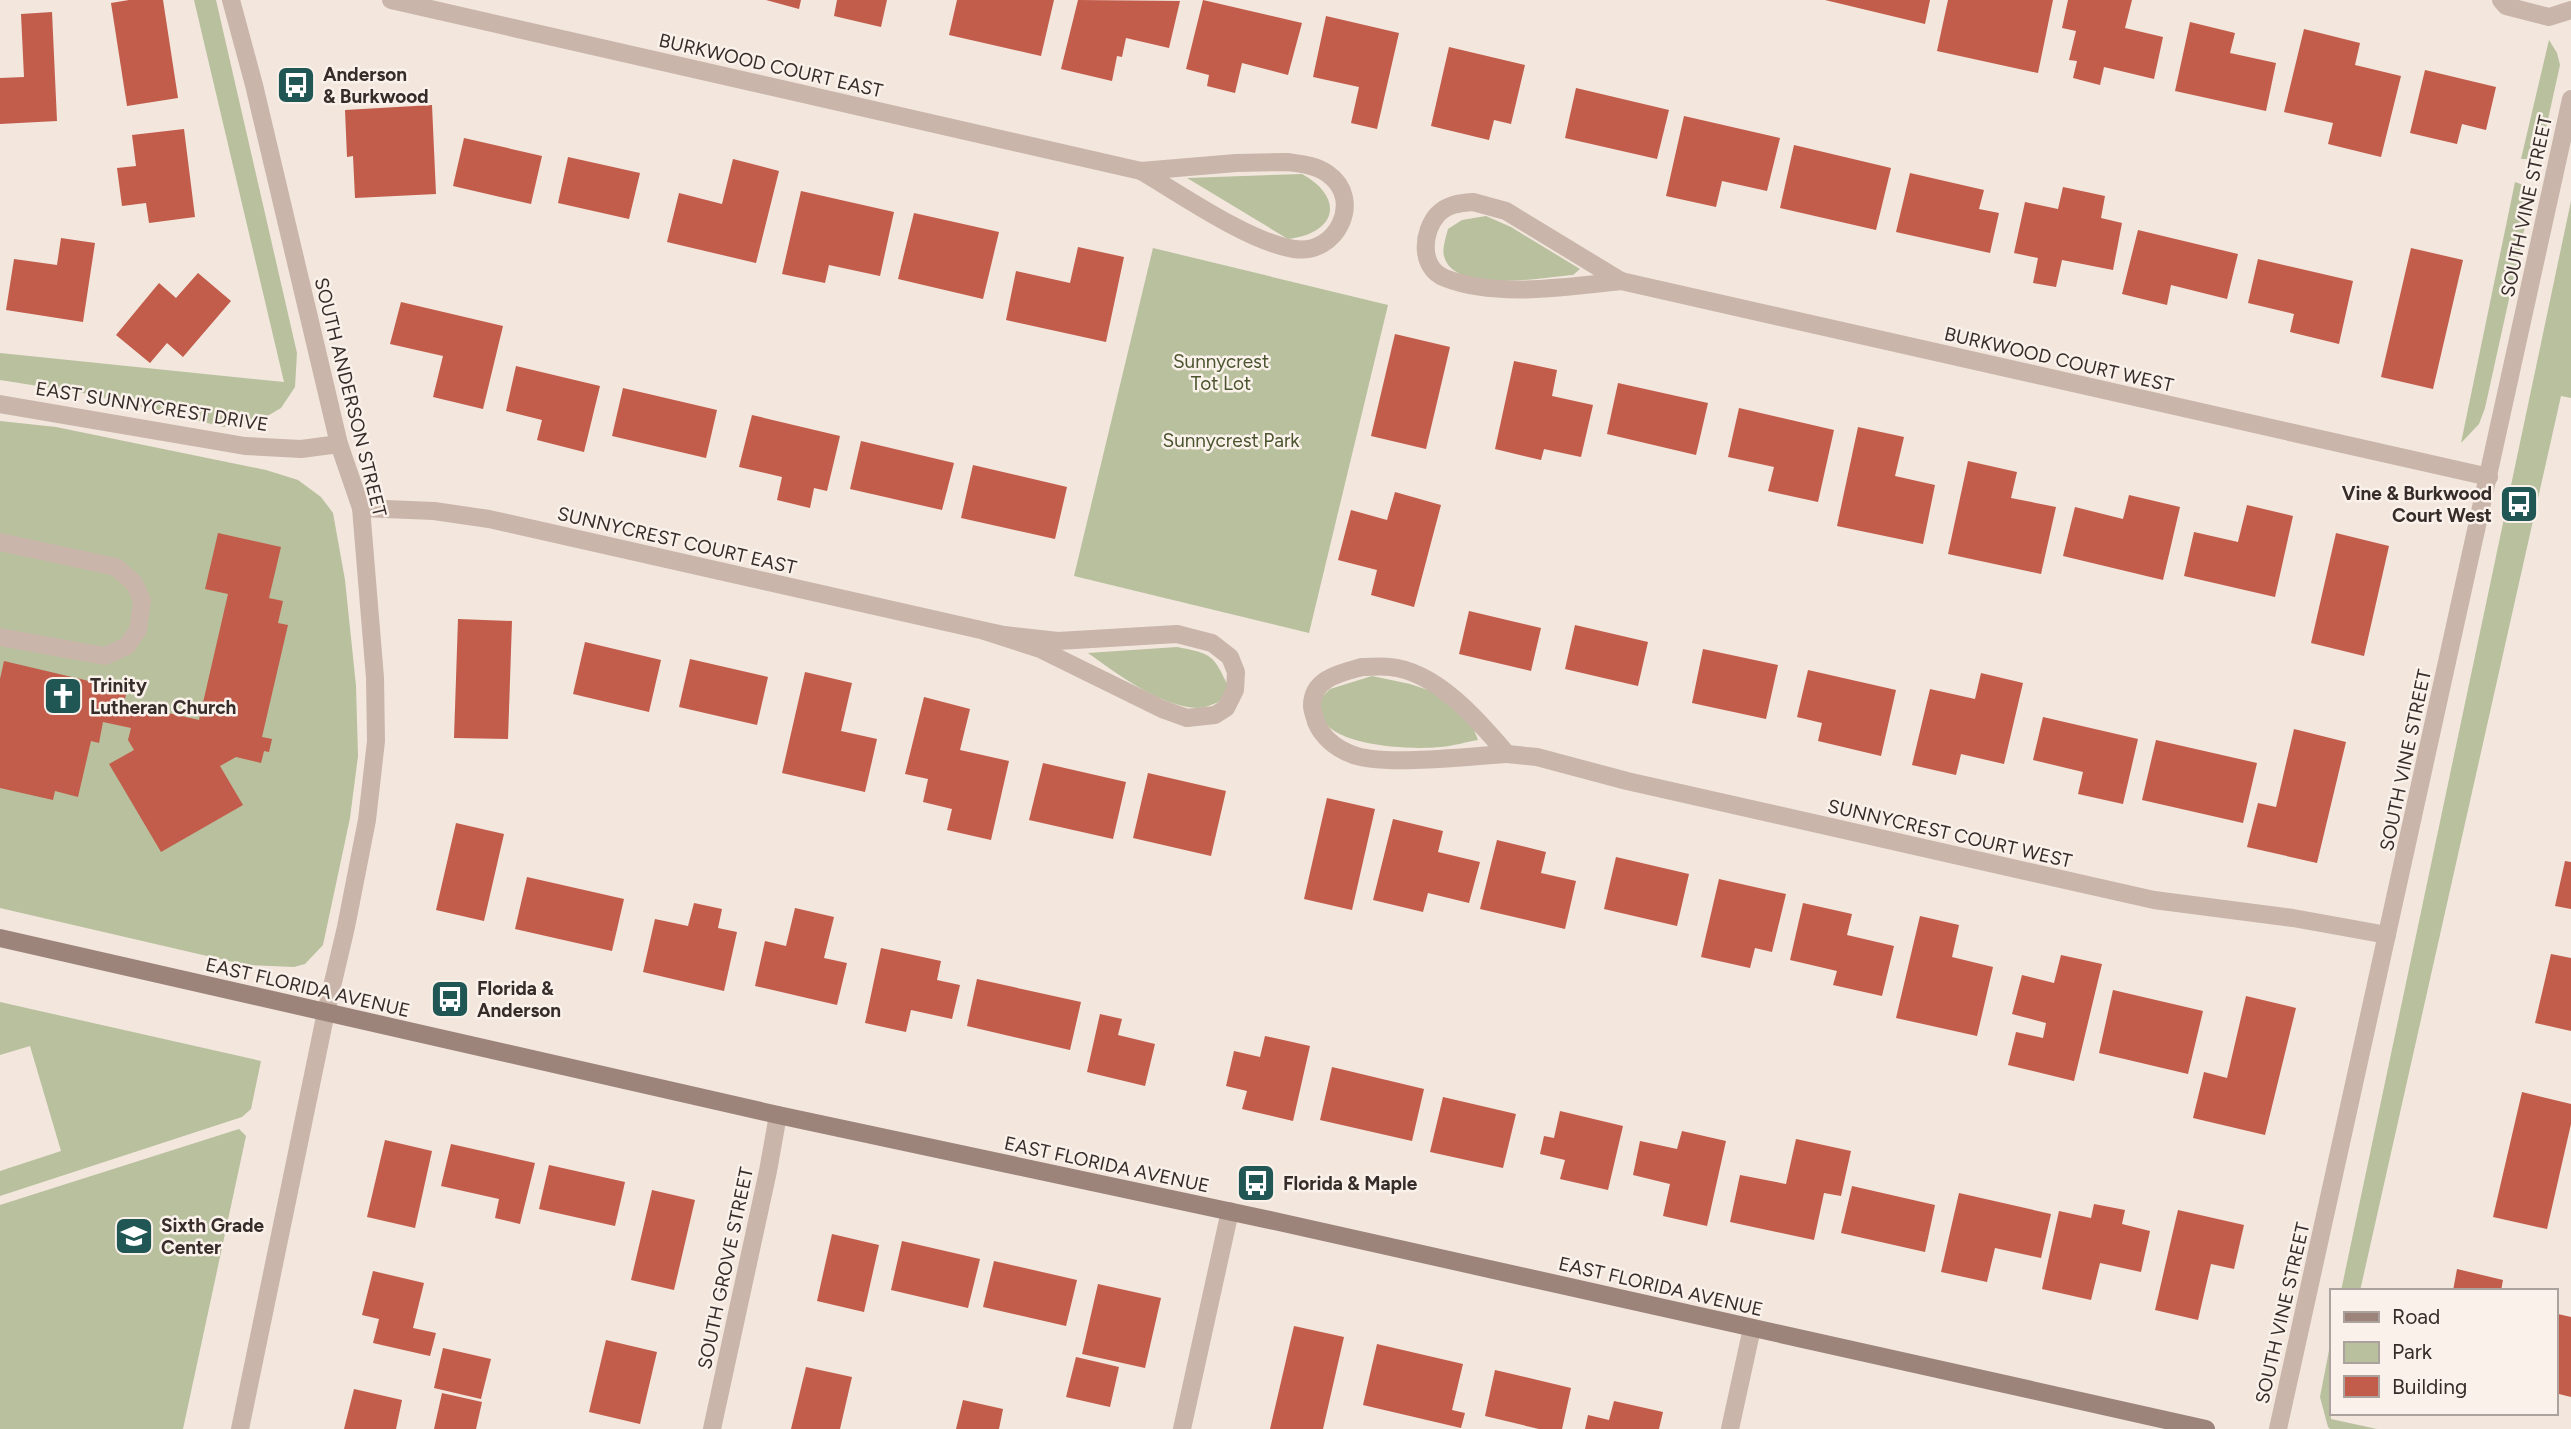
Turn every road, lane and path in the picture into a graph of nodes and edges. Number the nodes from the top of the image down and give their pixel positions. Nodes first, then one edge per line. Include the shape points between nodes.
1 (231, 0) edge
2 (391, 0) edge
3 (2501, 0) edge
4 (2571, 10) edge
5 (2571, 99) edge
6 (1141, 171) junction
7 (1621, 281) junction
8 (0, 404) edge
9 (339, 444) junction
10 (2489, 477) junction
11 (361, 508) junction
12 (0, 542) edge
13 (981, 630) junction
14 (0, 637) edge
15 (1507, 754) junction
16 (2387, 935) junction
17 (0, 938) edge
18 (326, 1012) junction
19 (778, 1115) junction
20 (1230, 1211) junction
21 (1752, 1328) junction
22 (240, 1429) edge
23 (712, 1429) edge
24 (1182, 1429) edge
25 (1730, 1429) edge
26 (2206, 1429) edge
27 (2278, 1429) edge

1 - 9 street, SOUTH ANDERSON STREET
2 - 6 street, BURKWOOD COURT EAST
3 - 4 street via 2506,6 2549,17
5 - 10 street, SOUTH VINE STREET
6 - 6 street, BURKWOOD COURT EAST via 1257,237 1293,249 1307,250 1328,242 1345,211 1341,192 1330,175 1312,166 1236,163
7 - 7 street, BURKWOOD COURT WEST via 1506,211 1473,202 1455,203 1439,214 1425,245 1430,265 1441,277 1472,287 1550,289
7 - 10 street, BURKWOOD COURT WEST
8 - 9 street, EAST SUNNYCREST DRIVE via 245,446 301,449
9 - 11 street, SOUTH ANDERSON STREET
10 - 16 street, SOUTH VINE STREET
11 - 13 street, SUNNYCREST COURT EAST via 434,510 489,519
11 - 18 street, SOUTH ANDERSON STREET via 376,741 367,820
12 - 14 street via 116,567 134,583 142,600 138,630 127,646 105,656
13 - 13 street, SUNNYCREST COURT EAST via 1040,649 1187,718 1215,715 1226,708 1235,691 1236,672 1230,657 1212,643 1177,634 1058,641
15 - 15 street, SUNNYCREST COURT WEST via 1386,760 1352,755 1332,744 1318,728 1311,708 1315,690 1329,677 1362,667 1392,667 1449,695
15 - 16 street, SUNNYCREST COURT WEST via 1537,757 2154,900
16 - 27 street, SOUTH VINE STREET
17 - 18 main road, EAST FLORIDA AVENUE
18 - 19 main road, EAST FLORIDA AVENUE
18 - 22 street, SOUTH ANDERSON STREET
19 - 20 main road, EAST FLORIDA AVENUE
19 - 23 street, SOUTH GROVE STREET
20 - 21 main road, EAST FLORIDA AVENUE
20 - 24 street
21 - 25 street
21 - 26 main road, EAST FLORIDA AVENUE

